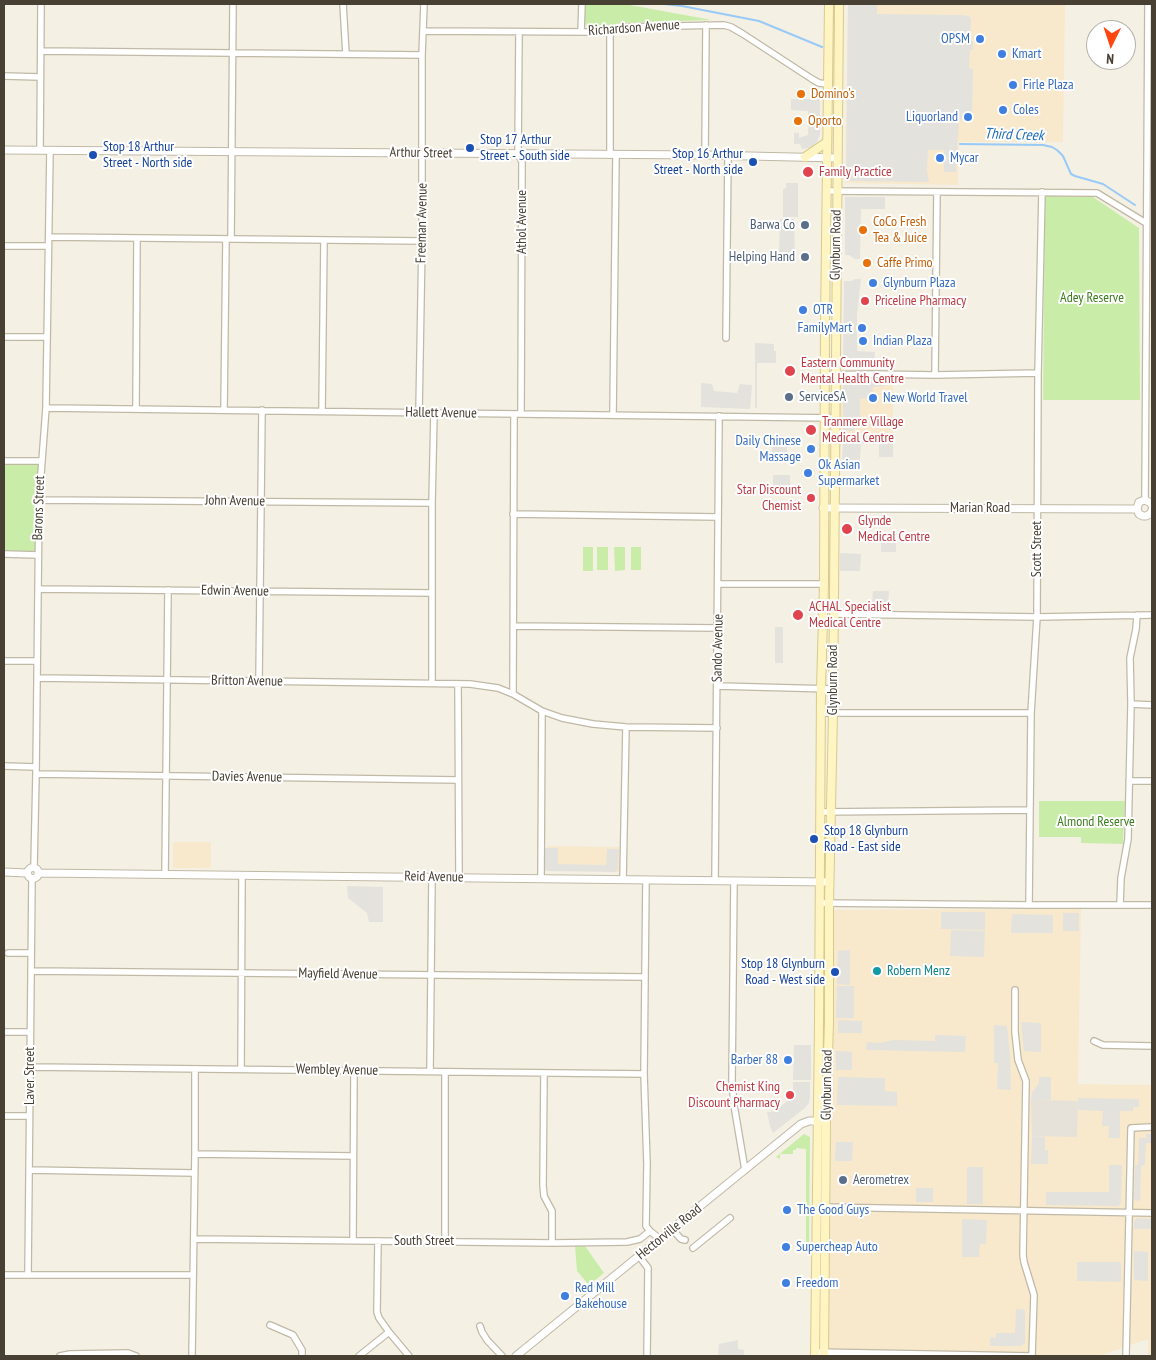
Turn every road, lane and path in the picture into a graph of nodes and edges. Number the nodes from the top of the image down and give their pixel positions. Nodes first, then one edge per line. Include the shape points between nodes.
1 (41, 4) edge
2 (233, 4) edge
3 (343, 4) edge
4 (424, 4) edge
5 (582, 4) edge
6 (829, 4) edge
7 (839, 4) edge
8 (1148, 4) edge
9 (706, 24) junction
10 (610, 29) junction
11 (423, 31) junction
12 (519, 32) junction
13 (581, 32) junction
14 (41, 51) junction
15 (233, 53) junction
16 (346, 54) junction
17 (422, 55) junction
18 (4, 76) edge
19 (40, 78) junction
20 (1150, 81) edge
21 (828, 84) junction
22 (827, 142) junction
23 (4, 150) edge
24 (40, 150) junction
25 (50, 150) junction
26 (231, 151) junction
27 (423, 153) junction
28 (518, 154) junction
29 (613, 155) junction
30 (705, 156) junction
31 (728, 156) junction
32 (806, 157) junction
33 (827, 158) junction
34 (838, 158) junction
35 (827, 191) junction
36 (837, 191) junction
37 (937, 192) junction
38 (1042, 192) junction
39 (1146, 223) junction
40 (49, 237) junction
41 (137, 238) junction
42 (228, 239) junction
43 (324, 240) junction
44 (422, 241) junction
45 (4, 246) edge
46 (48, 246) junction
47 (835, 325) junction
48 (47, 336) junction
49 (4, 337) edge
50 (726, 338) dead end
51 (825, 350) junction
52 (1038, 373) junction
53 (824, 375) junction
54 (835, 375) junction
55 (935, 375) junction
56 (46, 408) junction
57 (136, 409) junction
58 (224, 410) junction
59 (262, 410) junction
60 (322, 411) junction
61 (419, 412) junction
62 (434, 413) junction
63 (518, 414) junction
64 (1145, 414) junction
65 (1152, 414) edge
66 (612, 415) junction
67 (719, 416) junction
68 (824, 418) junction
69 (835, 418) junction
70 (4, 461) edge
71 (42, 461) junction
72 (39, 500) junction
73 (1145, 500) junction
74 (261, 501) junction
75 (432, 503) junction
76 (1152, 506) edge
77 (823, 508) junction
78 (834, 508) junction
79 (1038, 508) junction
80 (1136, 508) junction
81 (1152, 510) edge
82 (513, 514) junction
83 (718, 517) junction
84 (4, 554) edge
85 (38, 555) junction
86 (718, 584) junction
87 (824, 584) junction
88 (38, 589) junction
89 (168, 590) junction
90 (260, 592) junction
91 (432, 593) junction
92 (833, 614) junction
93 (1137, 615) junction
94 (1152, 615) edge
95 (1037, 617) junction
96 (514, 626) junction
97 (718, 628) junction
98 (4, 661) edge
99 (37, 661) junction
100 (37, 678) junction
101 (168, 680) junction
102 (259, 681) junction
103 (432, 683) junction
104 (458, 684) junction
105 (717, 686) junction
106 (822, 688) junction
107 (832, 688) junction
108 (513, 694) junction
109 (1131, 704) junction
110 (1152, 705) edge
111 (542, 711) junction
112 (1031, 712) junction
113 (822, 713) junction
114 (832, 713) junction
115 (626, 727) junction
116 (717, 728) junction
117 (4, 766) edge
118 (36, 767) junction
119 (36, 774) junction
120 (166, 776) junction
121 (458, 780) junction
122 (1129, 781) junction
123 (1152, 781) edge
124 (1030, 810) junction
125 (820, 812) junction
126 (831, 812) junction
127 (36, 870) junction
128 (4, 872) edge
129 (165, 875) junction
130 (30, 876) junction
131 (242, 876) junction
132 (432, 877) junction
133 (459, 878) junction
134 (541, 878) junction
135 (623, 880) junction
136 (646, 880) junction
137 (715, 880) junction
138 (734, 881) junction
139 (820, 881) junction
140 (829, 882) junction
141 (820, 903) junction
142 (828, 903) junction
143 (1120, 905) junction
144 (1152, 905) edge
145 (1029, 906) junction
146 (8, 952) dead end
147 (31, 954) junction
148 (31, 970) junction
149 (242, 973) junction
150 (431, 975) junction
151 (644, 977) junction
152 (1015, 990) dead end
153 (4, 1032) edge
154 (30, 1032) junction
155 (1094, 1041) dead end
156 (1152, 1046) edge
157 (30, 1067) junction
158 (195, 1069) junction
159 (241, 1069) junction
160 (354, 1070) junction
161 (430, 1071) junction
162 (445, 1072) junction
163 (544, 1073) junction
164 (644, 1074) junction
165 (4, 1116) edge
166 (29, 1116) junction
167 (822, 1121) junction
168 (1152, 1128) edge
169 (195, 1154) junction
170 (353, 1156) junction
171 (29, 1170) junction
172 (745, 1170) junction
173 (194, 1173) junction
174 (821, 1207) junction
175 (1023, 1211) junction
176 (1130, 1213) junction
177 (1152, 1213) edge
178 (730, 1218) dead end
179 (650, 1232) junction
180 (194, 1239) junction
181 (660, 1239) junction
182 (353, 1240) junction
183 (378, 1241) junction
184 (445, 1241) junction
185 (552, 1243) junction
186 (693, 1248) dead end
187 (639, 1256) junction
188 (28, 1274) junction
189 (4, 1275) edge
190 (193, 1275) junction
191 (270, 1325) dead end
192 (480, 1326) dead end
193 (389, 1332) junction
194 (816, 1354) edge
195 (824, 1354) edge
196 (60, 1356) edge
197 (136, 1356) edge
198 (192, 1356) edge
199 (302, 1356) edge
200 (359, 1356) edge
201 (409, 1356) edge
202 (502, 1356) edge
203 (516, 1356) edge
204 (647, 1356) edge
205 (1032, 1356) edge
206 (1126, 1356) edge

1 - 14 street
2 - 15 street
3 - 16 street
4 - 11 street, Freeman Avenue
5 - 13 street
6 - 21 main road, Glynburn Road
7 - 34 main road, Glynburn Road
8 - 20 street
9 - 10 street, Richardson Avenue
9 - 21 street, Richardson Avenue via 731,27 812,79
9 - 30 street
10 - 13 street, Richardson Avenue
10 - 29 street
11 - 12 street, Richardson Avenue
11 - 17 street, Freeman Avenue
12 - 13 street, Richardson Avenue
12 - 28 street, Athol Avenue
14 - 15 street
14 - 19 street
15 - 16 street
15 - 26 street
16 - 17 street
17 - 27 street, Freeman Avenue
18 - 19 street
19 - 24 street
20 - 39 street
21 - 22 main road, Glynburn Road
22 - 32 main road
22 - 33 main road, Glynburn Road
23 - 24 street, Arthur Street
24 - 25 street, Arthur Street
25 - 26 street, Arthur Street
25 - 40 street, Barons Street
26 - 27 street, Arthur Street
26 - 42 street
27 - 28 street, Arthur Street
27 - 44 street, Freeman Avenue
28 - 29 street, Arthur Street
28 - 63 street, Athol Avenue via 522,162
29 - 30 street, Arthur Street
29 - 66 street
30 - 31 street, Arthur Street
31 - 32 street, Arthur Street
31 - 50 street
32 - 33 street, Arthur Street
33 - 34 street, Arthur Street
33 - 35 main road, Glynburn Road
34 - 36 main road, Glynburn Road
35 - 36 street
35 - 51 main road, Glynburn Road
36 - 37 street
36 - 47 main road, Glynburn Road
37 - 38 street
37 - 55 street
38 - 39 street via 1097,193
38 - 52 street, Scott Street
39 - 64 street
40 - 41 street
40 - 46 street, Barons Street
41 - 42 street
41 - 57 street
42 - 43 street
42 - 58 street
43 - 44 street
43 - 60 street
44 - 61 street, Freeman Avenue
45 - 46 street
46 - 48 street, Barons Street
47 - 51 main road
47 - 54 main road, Glynburn Road
48 - 49 street
48 - 56 street, Barons Street
51 - 53 main road, Glynburn Road
52 - 55 street
52 - 79 street, Scott Street
53 - 54 street
53 - 68 main road, Glynburn Road
54 - 55 street
54 - 69 main road, Glynburn Road
56 - 57 street, Hallett Avenue
56 - 71 street, Barons Street
57 - 58 street, Hallett Avenue
58 - 59 street, Hallett Avenue
59 - 60 street, Hallett Avenue
59 - 74 street
60 - 61 street, Hallett Avenue
61 - 62 street, Hallett Avenue
62 - 63 street, Hallett Avenue
62 - 75 street
63 - 66 street, Hallett Avenue
63 - 82 street, Athol Avenue
64 - 65 street
64 - 73 street
66 - 67 street, Hallett Avenue
67 - 68 street, Hallett Avenue
67 - 83 street, Sando Avenue
68 - 69 street, Hallett Avenue
68 - 77 main road, Glynburn Road
69 - 78 main road, Glynburn Road
70 - 71 street
71 - 72 street, Barons Street
72 - 74 street, John Avenue
72 - 85 street, Barons Street
73 - 76 street
73 - 80 street
74 - 75 street, John Avenue
74 - 90 street
75 - 91 street
77 - 78 street, Marian Road
77 - 87 main road, Glynburn Road
78 - 79 street, Marian Road
78 - 92 main road, Glynburn Road
79 - 80 street, Marian Road
79 - 95 street, Scott Street
80 - 81 street, Marian Road via 1142,516
82 - 83 street
82 - 96 street, Athol Avenue
83 - 86 street, Sando Avenue
84 - 85 street
85 - 88 street, Barons Street
86 - 87 street
86 - 97 street, Sando Avenue
87 - 106 main road, Glynburn Road
88 - 89 street, Edwin Avenue
88 - 99 street, Barons Street
89 - 90 street, Edwin Avenue
89 - 101 street
90 - 91 street, Edwin Avenue
90 - 102 street
91 - 103 street
92 - 95 street
92 - 107 main road, Glynburn Road
93 - 94 street
93 - 95 street
93 - 109 street via 1130,658
95 - 112 street, Scott Street
96 - 97 street
96 - 108 street, Athol Avenue
97 - 105 street, Sando Avenue
98 - 99 street
99 - 100 street, Barons Street
100 - 101 street, Britton Avenue
100 - 118 street, Barons Street
101 - 102 street, Britton Avenue
101 - 120 street
102 - 103 street, Britton Avenue
103 - 104 street, Britton Avenue
104 - 108 street, Britton Avenue via 484,685
104 - 121 street
105 - 106 street
105 - 116 street, Sando Avenue
106 - 107 street
106 - 113 main road, Glynburn Road
107 - 114 main road, Glynburn Road
108 - 111 street, Britton Avenue
109 - 110 street
109 - 122 street
111 - 115 street, Britton Avenue via 586,723
111 - 134 street
112 - 114 street
112 - 124 street, Scott Street
113 - 114 street
113 - 125 main road, Glynburn Road
114 - 126 main road, Glynburn Road
115 - 116 street, Britton Avenue
115 - 135 street
116 - 137 street, Sando Avenue
117 - 118 street
118 - 119 street, Barons Street
119 - 120 street, Davies Avenue
119 - 127 street, Barons Street
120 - 121 street, Davies Avenue
120 - 129 street
121 - 133 street
122 - 123 street
122 - 143 street via 1128,839
124 - 126 street
124 - 145 street, Scott Street
125 - 126 street
125 - 139 main road, Glynburn Road
126 - 140 main road, Glynburn Road
127 - 129 street, Reid Avenue
127 - 130 street via 37,877
128 - 130 street
129 - 131 street, Reid Avenue
130 - 147 street, Laver Street
131 - 132 street, Reid Avenue
131 - 149 street
132 - 133 street, Reid Avenue
132 - 150 street
133 - 134 street, Reid Avenue
134 - 135 street, Reid Avenue
135 - 136 street, Reid Avenue
136 - 137 street, Reid Avenue
136 - 151 street
137 - 138 street, Reid Avenue
138 - 139 street, Reid Avenue
138 - 172 street via 732,1081
139 - 140 street, Reid Avenue
139 - 141 main road, Glynburn Road
140 - 142 main road, Glynburn Road
141 - 142 street
141 - 167 main road, Glynburn Road
142 - 145 street
142 - 167 main road, Glynburn Road via 829,1022
143 - 144 street
143 - 145 street
146 - 147 street
147 - 148 street, Laver Street
148 - 149 street, Mayfield Avenue
148 - 154 street, Laver Street
149 - 150 street, Mayfield Avenue
149 - 159 street
150 - 151 street, Mayfield Avenue
150 - 161 street
151 - 164 street
152 - 175 street via 1018,1060 1026,1081
153 - 154 street
154 - 157 street, Laver Street
155 - 156 street via 1103,1045
157 - 158 street, Wembley Avenue
157 - 166 street, Laver Street
158 - 159 street, Wembley Avenue
158 - 169 street
159 - 160 street, Wembley Avenue
160 - 161 street, Wembley Avenue
160 - 170 street
161 - 162 street, Wembley Avenue
162 - 163 street, Wembley Avenue
162 - 184 street
163 - 164 street, Wembley Avenue
163 - 185 street via 543,1185 544,1196 552,1211
164 - 179 street via 646,1226
165 - 166 street
166 - 171 street, Laver Street
167 - 172 street, Hectorville Road via 801,1124
167 - 174 main road, Glynburn Road
168 - 176 street via 1131,1128
169 - 170 street
169 - 173 street
170 - 182 street
171 - 173 street
171 - 188 street, Laver Street
172 - 181 street, Hectorville Road
173 - 180 street
174 - 175 street
174 - 194 main road, Glynburn Road
174 - 195 main road, Glynburn Road
175 - 176 street
175 - 205 street via 1024,1262 1034,1295
176 - 177 street
176 - 206 street
178 - 186 street
179 - 181 street
179 - 185 street, South Street via 640,1240 627,1242
180 - 182 street, South Street
180 - 190 street
181 - 187 street, Hectorville Road
182 - 183 street, South Street
183 - 184 street, South Street
183 - 193 street via 377,1312
184 - 185 street, South Street
187 - 203 street, Hectorville Road
187 - 204 street via 648,1268
188 - 189 street
188 - 190 street
190 - 198 street
191 - 199 street via 293,1335
192 - 202 street via 487,1340
193 - 200 street
193 - 201 street
194 - 195 street
195 - 205 street
196 - 197 street via 128,1353

